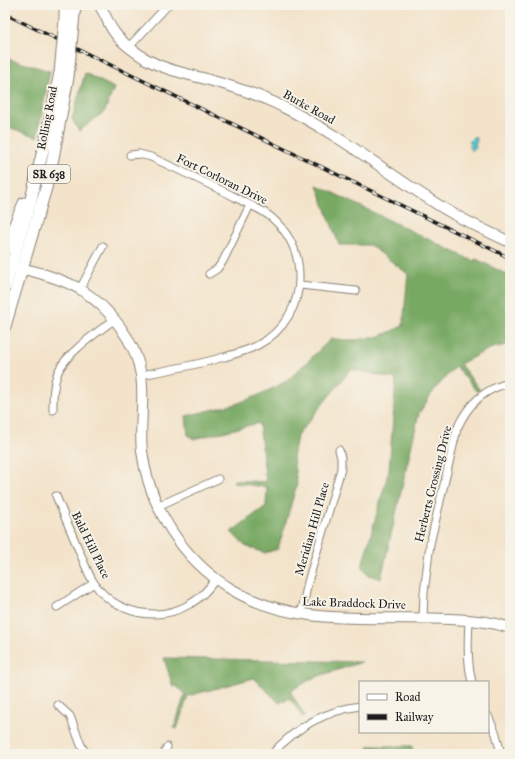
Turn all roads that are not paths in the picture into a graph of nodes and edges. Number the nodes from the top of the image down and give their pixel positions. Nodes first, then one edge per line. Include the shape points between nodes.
1 (65, 5) edge
2 (75, 5) edge
3 (99, 5) edge
4 (168, 5) edge
5 (69, 22) junction
6 (129, 47) junction
7 (64, 75) junction
8 (130, 155) dead end
9 (39, 166) junction
10 (250, 205) junction
11 (510, 242) edge
12 (103, 246) dead end
13 (5, 249) edge
14 (8, 266) edge
15 (23, 269) junction
16 (209, 274) dead end
17 (300, 285) junction
18 (5, 287) edge
19 (80, 289) junction
20 (356, 291) dead end
21 (115, 319) junction
22 (5, 326) edge
23 (141, 375) junction
24 (510, 383) edge
25 (53, 410) dead end
26 (339, 450) dead end
27 (218, 479) dead end
28 (56, 496) dead end
29 (158, 506) junction
30 (216, 579) junction
31 (94, 583) junction
32 (57, 607) dead end
33 (302, 615) junction
34 (424, 618) junction
35 (469, 620) junction
36 (510, 628) edge
37 (472, 681) edge
38 (58, 705) dead end
39 (359, 706) edge
40 (489, 718) edge
41 (86, 754) edge
42 (272, 754) edge
43 (501, 754) edge

1 - 5 main road, Rolling Road / SR 638
2 - 5 main road, Rolling Road / SR 638
3 - 6 street, Burke Road via 114,32
4 - 6 street
5 - 7 main road, Rolling Road / SR 638, bridge
6 - 11 street, Burke Road via 162,66 241,89 284,107 346,143 452,214
7 - 9 main road, Rolling Road / SR 638
7 - 15 main road, Rolling Road / SR 638 via 53,158
8 - 10 street, Fort Corloran Drive via 151,157
9 - 13 main road
9 - 14 main road, Rolling Road / SR 638 via 30,202
10 - 16 street via 223,261
10 - 17 street, Fort Corloran Drive via 271,217 288,236 297,258
12 - 19 street
14 - 15 street, Lake Braddock Drive
14 - 18 main road, Rolling Road / SR 638
15 - 19 street, Lake Braddock Drive
15 - 22 main road, Rolling Road / SR 638
17 - 20 street
17 - 23 street, Fort Corloran Drive via 286,320 274,335 259,345 202,363
19 - 21 street, Lake Braddock Drive
21 - 23 street, Lake Braddock Drive via 130,344
21 - 25 street via 63,362 55,381
23 - 29 street, Lake Braddock Drive via 142,452
24 - 34 street, Herberts Crossing Drive via 490,390 478,398 464,414 457,429 430,544 424,593
26 - 33 street, Meridian Hill Place via 341,469 308,582
27 - 29 street
28 - 31 street, Bald Hill Place
29 - 30 street, Lake Braddock Drive via 167,523 193,558
30 - 31 street, Bald Hill Place via 205,593 191,604 175,611 156,614 139,613 122,607 106,596
30 - 33 street, Lake Braddock Drive via 259,603
31 - 32 street
33 - 34 street, Lake Braddock Drive
34 - 35 street, Lake Braddock Drive
35 - 36 street, Lake Braddock Drive
35 - 37 street via 469,669
38 - 41 street via 70,716
39 - 42 street via 334,711 310,722 295,732
40 - 43 street

